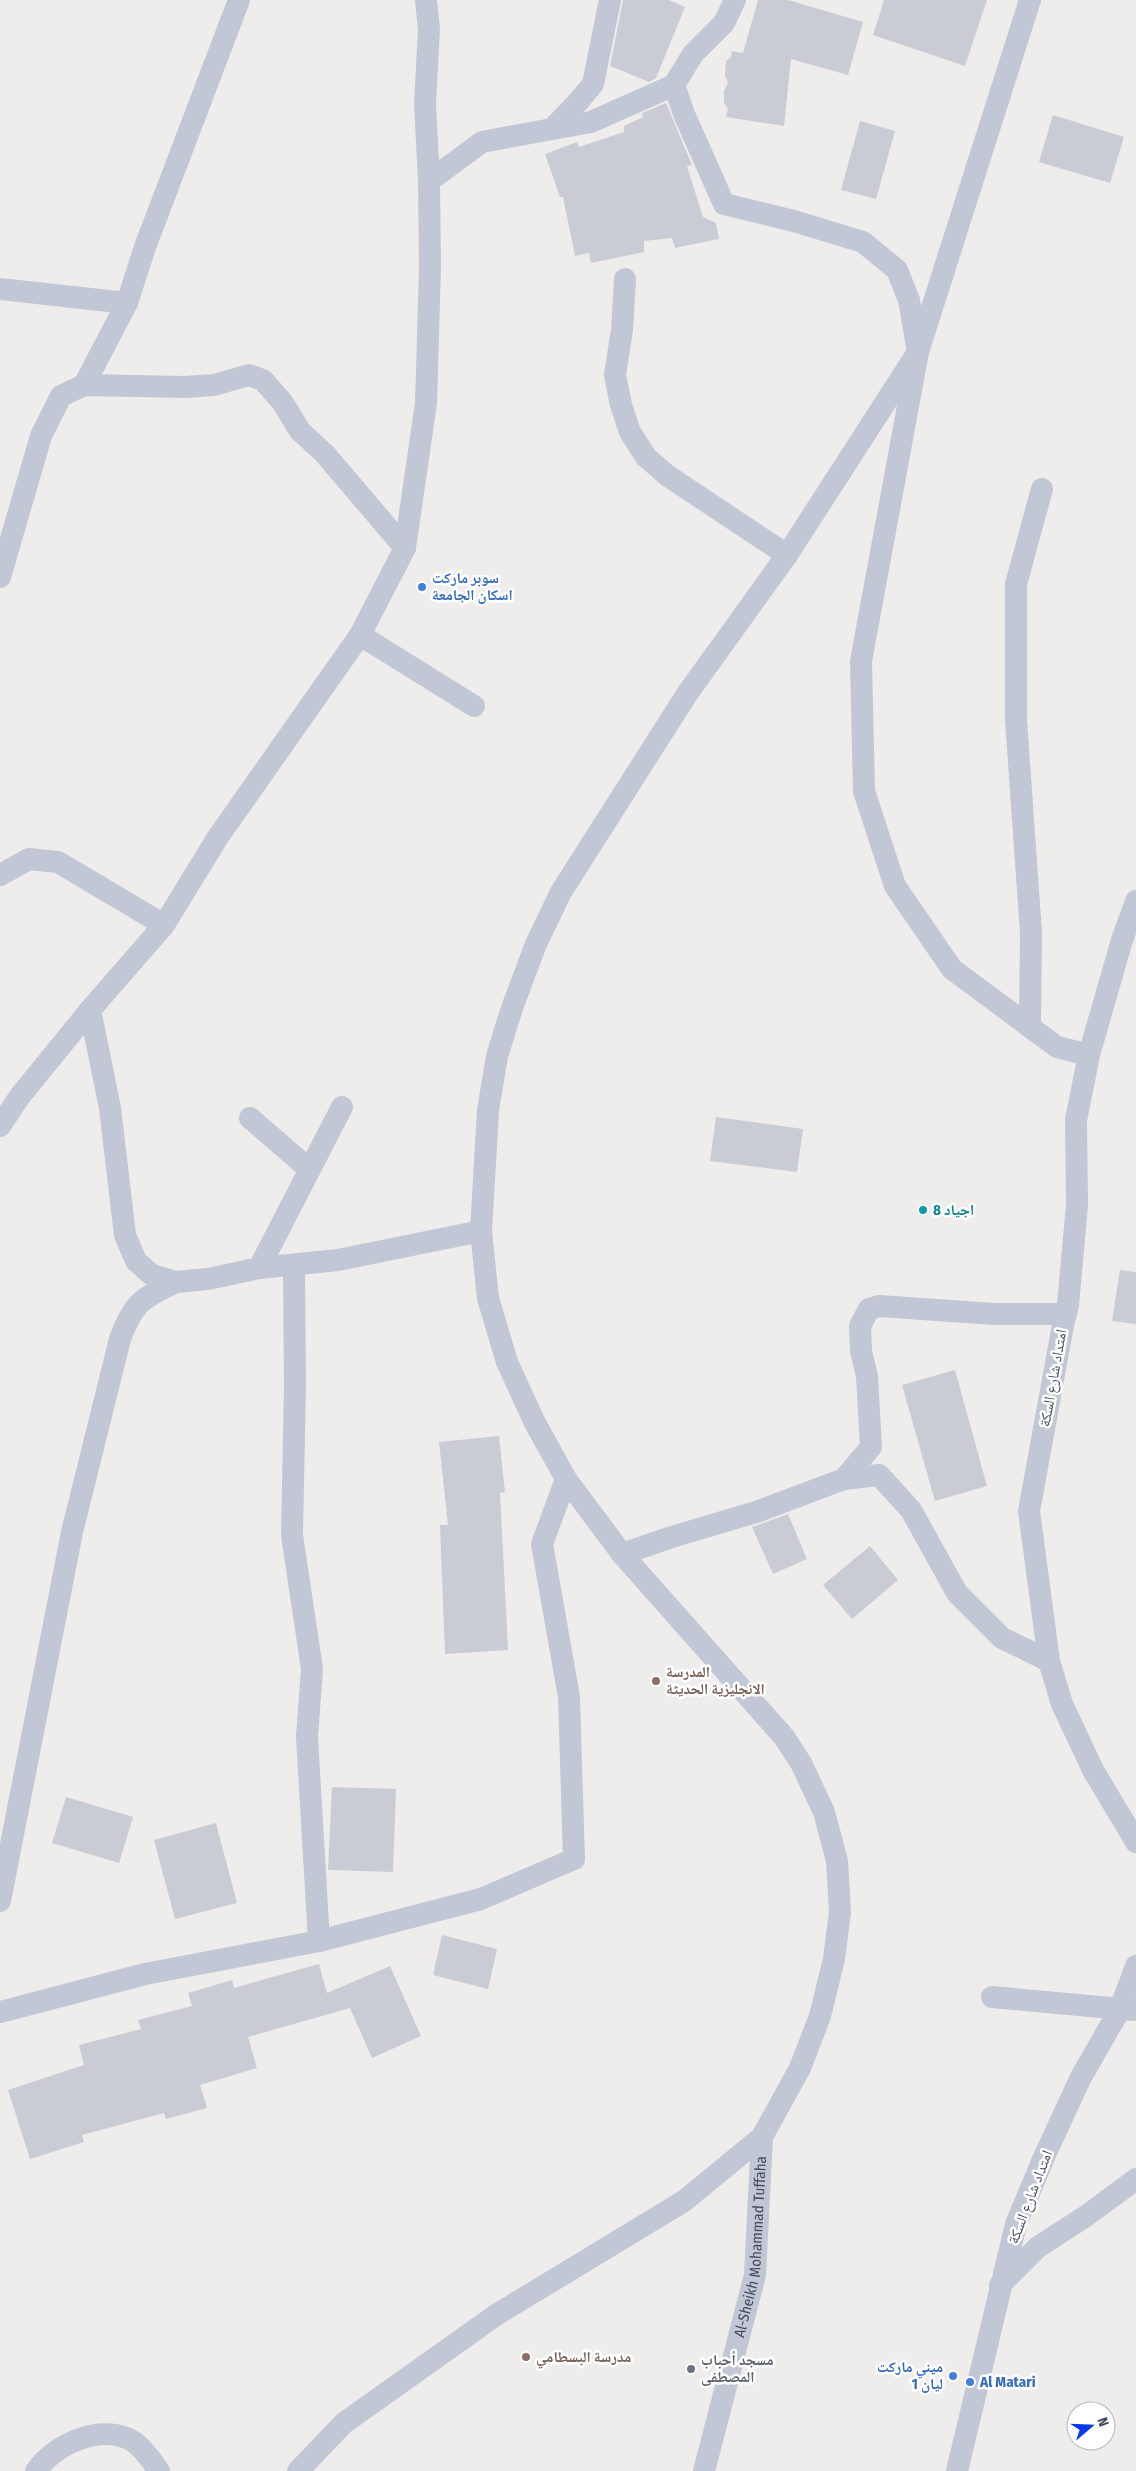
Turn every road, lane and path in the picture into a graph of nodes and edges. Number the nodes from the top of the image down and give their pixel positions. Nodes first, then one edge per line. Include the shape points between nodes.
1 (239, 0) edge
2 (426, 0) edge
3 (610, 0) edge
4 (735, 0) edge
5 (1030, 0) edge
6 (674, 85) junction
7 (552, 129) junction
8 (429, 181) junction
9 (625, 279) dead end
10 (0, 289) edge
11 (127, 303) junction
12 (918, 352) junction
13 (84, 385) junction
14 (1042, 489) dead end
15 (405, 548) junction
16 (787, 555) junction
17 (0, 577) edge
18 (360, 635) junction
19 (474, 706) dead end
20 (0, 875) edge
21 (1136, 901) edge
22 (164, 925) junction
23 (90, 1010) junction
24 (1030, 1026) junction
25 (1089, 1055) junction
26 (342, 1107) dead end
27 (250, 1118) dead end
28 (0, 1126) edge
29 (309, 1169) junction
30 (480, 1231) junction
31 (294, 1265) junction
32 (259, 1268) junction
33 (176, 1282) junction
34 (1066, 1314) junction
35 (566, 1479) junction
36 (844, 1479) junction
37 (622, 1554) junction
38 (1049, 1661) junction
39 (1136, 1842) edge
40 (0, 1901) edge
41 (319, 1940) junction
42 (1136, 1966) edge
43 (992, 1998) dead end
44 (1128, 2010) edge
45 (0, 2012) edge
46 (762, 2137) junction
47 (1136, 2179) edge
48 (1000, 2285) junction
49 (36, 2471) edge
50 (159, 2471) edge
51 (298, 2471) edge
52 (704, 2471) edge
53 (957, 2471) edge

1 - 11 street via 145,247
2 - 8 street via 429,29 425,104
3 - 7 street via 593,84
4 - 6 street via 724,23 693,54
5 - 12 street
6 - 7 street via 591,122
6 - 12 street via 724,204 863,242 897,270 909,300
7 - 8 street via 482,142
8 - 15 street via 426,403
9 - 16 street via 615,374 630,432 646,457 668,476
10 - 11 street
11 - 13 street
12 - 16 street
12 - 24 street via 861,661 864,791 895,886 952,969
13 - 15 street via 185,387 249,375 263,380 283,403 300,431 324,453
13 - 17 street via 61,396 41,436
14 - 24 street via 1016,584 1016,720 1031,933
15 - 18 street
16 - 30 street via 682,703 561,892 536,944 497,1056 488,1110
18 - 19 street
18 - 22 street via 218,837
20 - 22 street via 29,859 58,862
21 - 25 street, امتداد شارع السكة
22 - 23 street
23 - 28 street via 20,1096
23 - 33 street via 110,1108 125,1235 136,1261 152,1275
24 - 25 street via 1057,1047
25 - 34 street, امتداد شارع السكة via 1076,1120 1077,1205
26 - 29 street
27 - 29 street
29 - 32 street
30 - 31 street via 338,1260
30 - 35 street via 488,1298 507,1362 534,1422
31 - 32 street
31 - 41 street via 292,1535 312,1668 306,1737
32 - 33 street
33 - 40 street via 147,1296 129,1314 120,1339 72,1532
34 - 36 street via 994,1314 879,1306 869,1309 860,1326 871,1447
34 - 38 street, امتداد شارع السكة via 1029,1511
35 - 37 street
35 - 41 street via 542,1544 569,1697 574,1859 481,1899
36 - 37 street via 759,1511
36 - 38 street via 878,1475 912,1510 957,1592 1002,1638
37 - 46 street via 784,1738 814,1788 832,1836 840,1887 834,1959 820,2016 800,2068
38 - 39 street, امتداد شارع السكة via 1062,1704 1093,1770
41 - 45 street via 145,1974
42 - 44 street, امتداد شارع السكة
43 - 44 street
44 - 48 street, امتداد شارع السكة via 1081,2077 1044,2156 1016,2224
46 - 51 street via 684,2201 496,2314 344,2423
46 - 52 street, Al-Sheikh Mohammad Tuffaha via 755,2275
47 - 48 street via 1038,2247
48 - 53 street, امتداد شارع السكة
49 - 50 street via 53,2452 67,2444 81,2438 114,2434 135,2442

